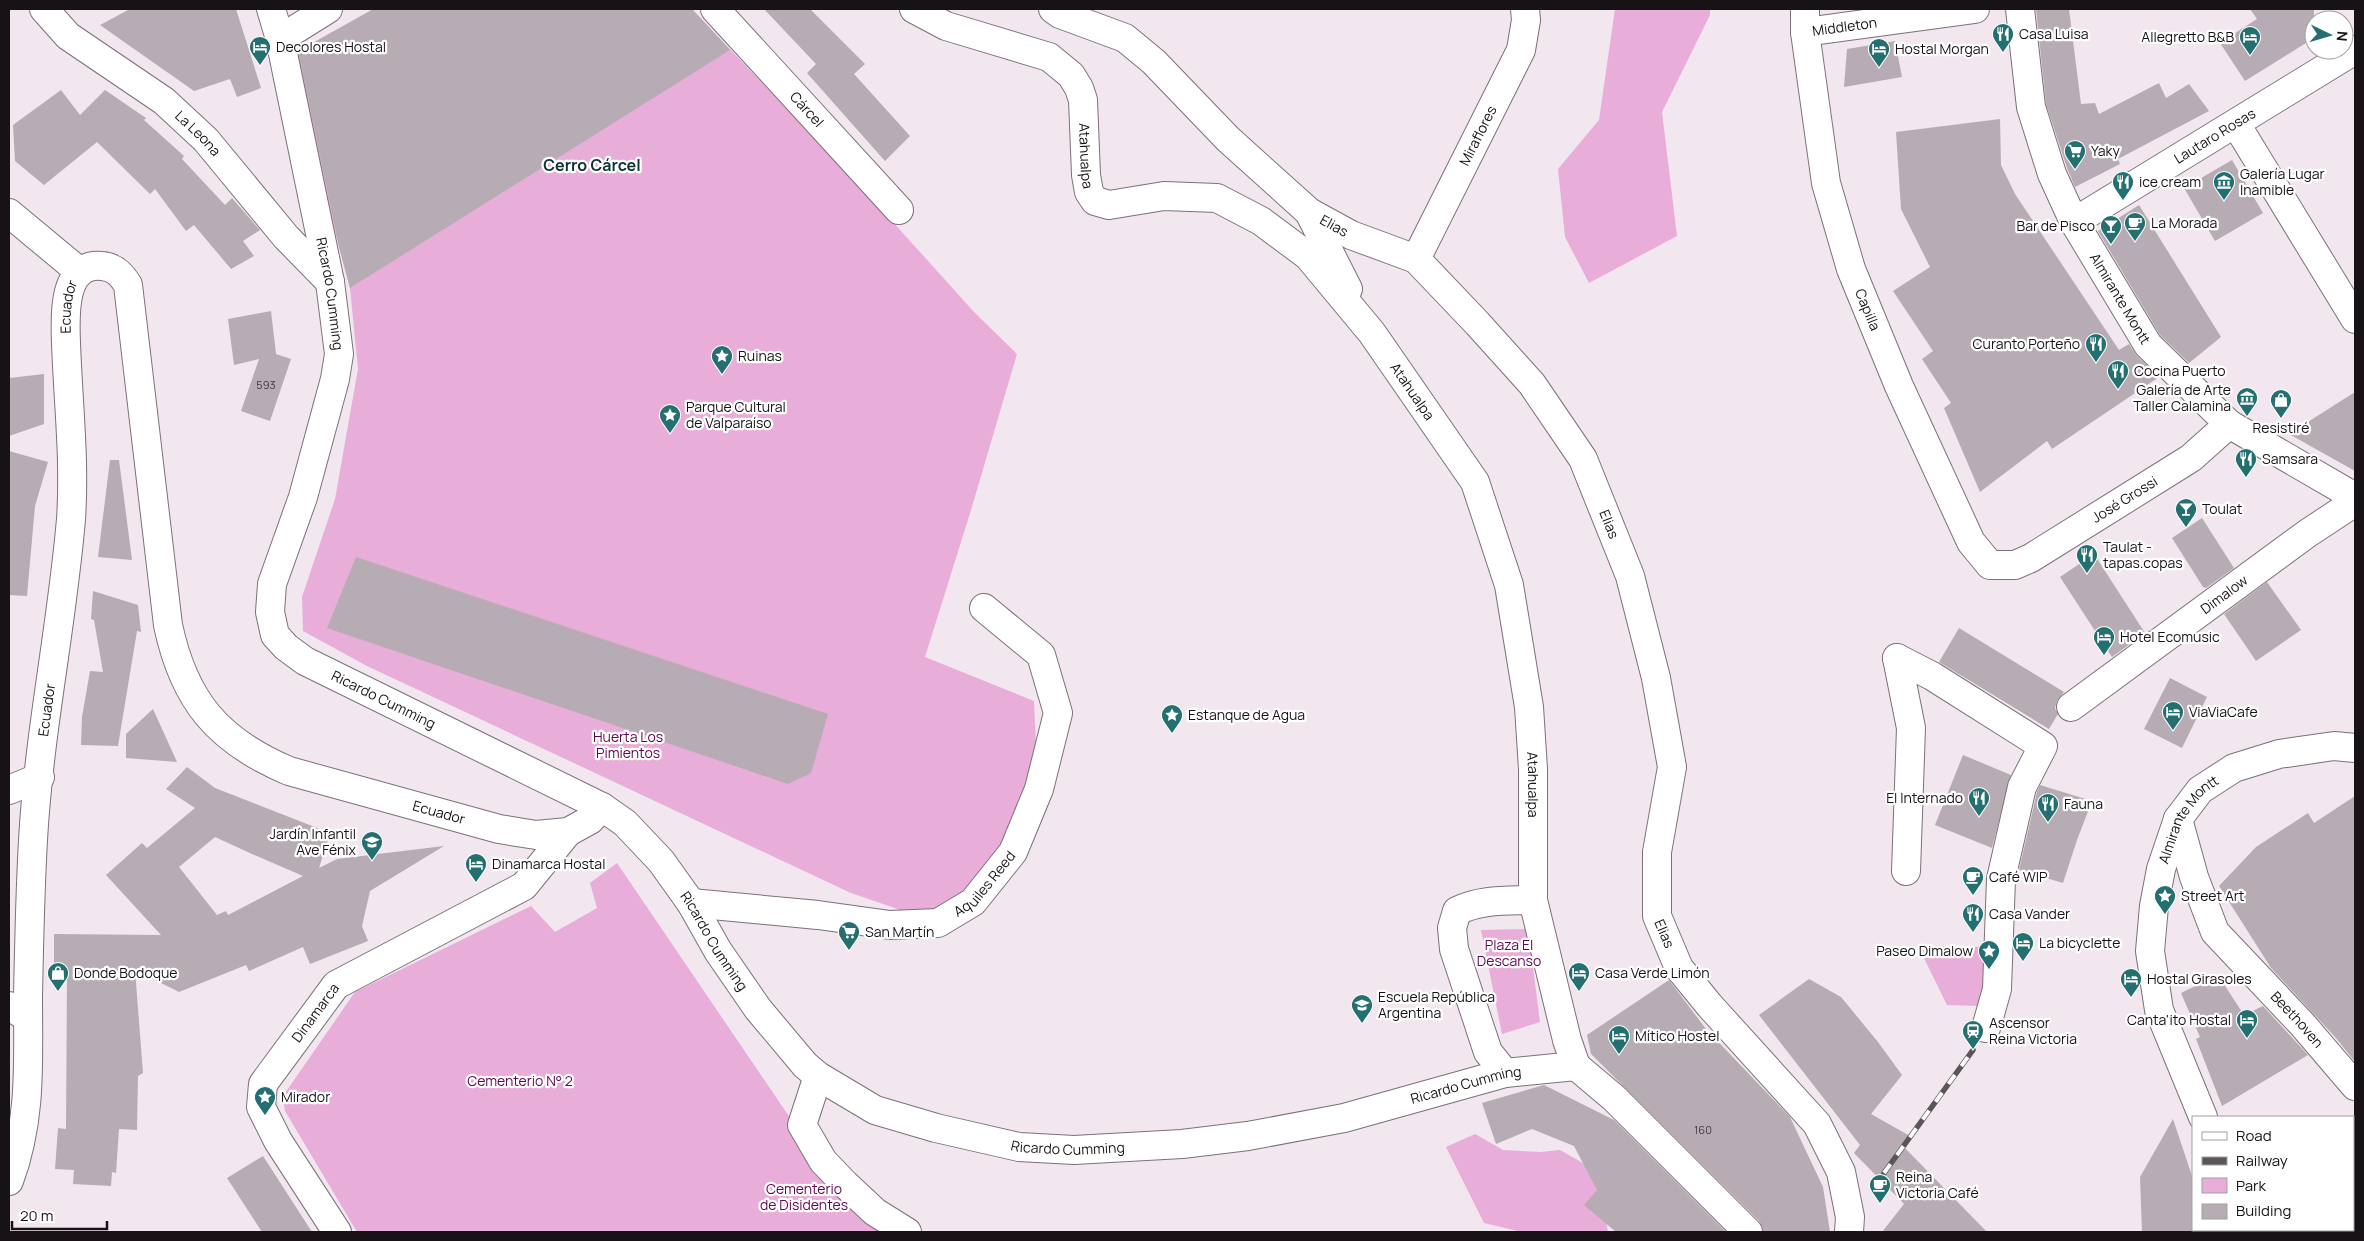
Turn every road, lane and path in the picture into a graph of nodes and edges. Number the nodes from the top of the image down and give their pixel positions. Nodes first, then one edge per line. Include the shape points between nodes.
1 (44, 9) edge
2 (271, 9) edge
3 (328, 9) edge
4 (714, 9) edge
5 (914, 9) edge
6 (1053, 9) edge
7 (1525, 9) edge
8 (1975, 9) edge
9 (2020, 9) edge
10 (1805, 21) edge
11 (280, 39) junction
12 (2355, 50) edge
13 (2236, 124) junction
14 (899, 210) dead end
15 (1310, 212) junction
16 (9, 213) edge
17 (2074, 222) junction
18 (1416, 259) junction
19 (80, 272) junction
20 (330, 282) junction
21 (2355, 319) edge
22 (1361, 320) junction
23 (2229, 424) junction
24 (2355, 497) edge
25 (2355, 502) edge
26 (2015, 565) joint
27 (984, 608) dead end
28 (2071, 707) dead end
29 (2355, 748) edge
30 (40, 777) junction
31 (9, 790) edge
32 (602, 807) junction
33 (2178, 819) junction
34 (568, 832) junction
35 (1906, 871) dead end
36 (1533, 900) junction
37 (691, 903) junction
38 (18, 1012) edge
39 (1986, 1028) dead end
40 (1576, 1066) junction
41 (1504, 1072) junction
42 (818, 1076) junction
43 (2355, 1086) edge
44 (2203, 1116) edge
45 (9, 1181) edge
46 (337, 1232) edge
47 (907, 1232) edge
48 (1748, 1232) edge
49 (1849, 1232) edge

1 - 20 street, La Leona via 68,36 164,101 206,140 286,237
2 - 11 street, Ricardo Cumming
3 - 11 street
4 - 14 street, Cárcel
5 - 22 street, Atahualpa via 946,26 1049,57 1071,75 1083,100 1086,175 1089,192 1096,201 1109,204 1164,196 1217,198 1261,221 1308,256
6 - 15 street, Elias via 1125,38 1154,62 1228,139
7 - 18 street, Miraflores via 1520,50
8 - 10 street, Middleton
9 - 17 street, Almirante Montt via 2031,107 2052,174
10 - 26 street, Capilla via 1826,183 1851,268 1899,386 1971,542 1990,565
11 - 20 street, Ricardo Cumming
12 - 13 street, Lautaro Rosas
13 - 17 street, Lautaro Rosas
13 - 21 street
15 - 18 street, Elias via 1351,236
15 - 22 street via 1344,278
16 - 19 street
17 - 23 street, Almirante Montt via 2148,345
18 - 49 street, Elias via 1532,384 1583,460 1630,576 1656,678 1672,767 1657,852 1657,916 1680,968 1710,1006 1817,1124 1841,1172 1850,1217
19 - 30 street, Ecuador via 71,285 65,322 71,518
19 - 34 street, Ecuador via 96,265 106,266 123,277 128,286 168,625 180,671 204,712 241,747 289,772 499,829 536,835
20 - 32 street, Ricardo Cumming via 339,354 303,497 272,584 270,612 275,634 305,661
22 - 36 street, Atahualpa via 1475,482 1509,585 1529,707 1533,769
23 - 24 street, Almirante Montt
23 - 26 street, José Grossi via 2191,458
25 - 28 street, Dimalow
27 - 37 street, Aquiles Reed via 1041,655 1058,713 1039,790 1013,852 973,902 938,923 890,925
29 - 33 street, Almirante Montt via 2334,746 2279,754 2234,768 2200,790
30 - 31 street
30 - 38 street, Ecuador
32 - 34 street, Ecuador via 590,820
32 - 37 street, Ricardo Cumming via 641,838
33 - 43 street, Beethoven via 2194,877 2215,932
33 - 44 street, Almirante Montt via 2161,869 2150,951 2160,1010
34 - 46 street, Dinamarca via 524,886 336,984 263,1084 261,1106 278,1141
35 - 39 street via 1911,728 1897,658 1932,676 2043,746 2022,787 2001,879 1996,989
36 - 40 street, Atahualpa via 1566,1040
36 - 41 street via 1468,905 1457,910 1452,928 1454,949 1488,1052
37 - 42 street, Ricardo Cumming via 718,951 758,1009 784,1042
38 - 45 street, Ecuador via 27,1111 21,1145
40 - 41 street, Ricardo Cumming
40 - 48 street via 1614,1098
41 - 42 street, Ricardo Cumming via 1344,1118 1248,1136 1182,1144 1074,1150 1019,1146 936,1128 876,1110
42 - 47 street via 802,1125 823,1162 875,1212

